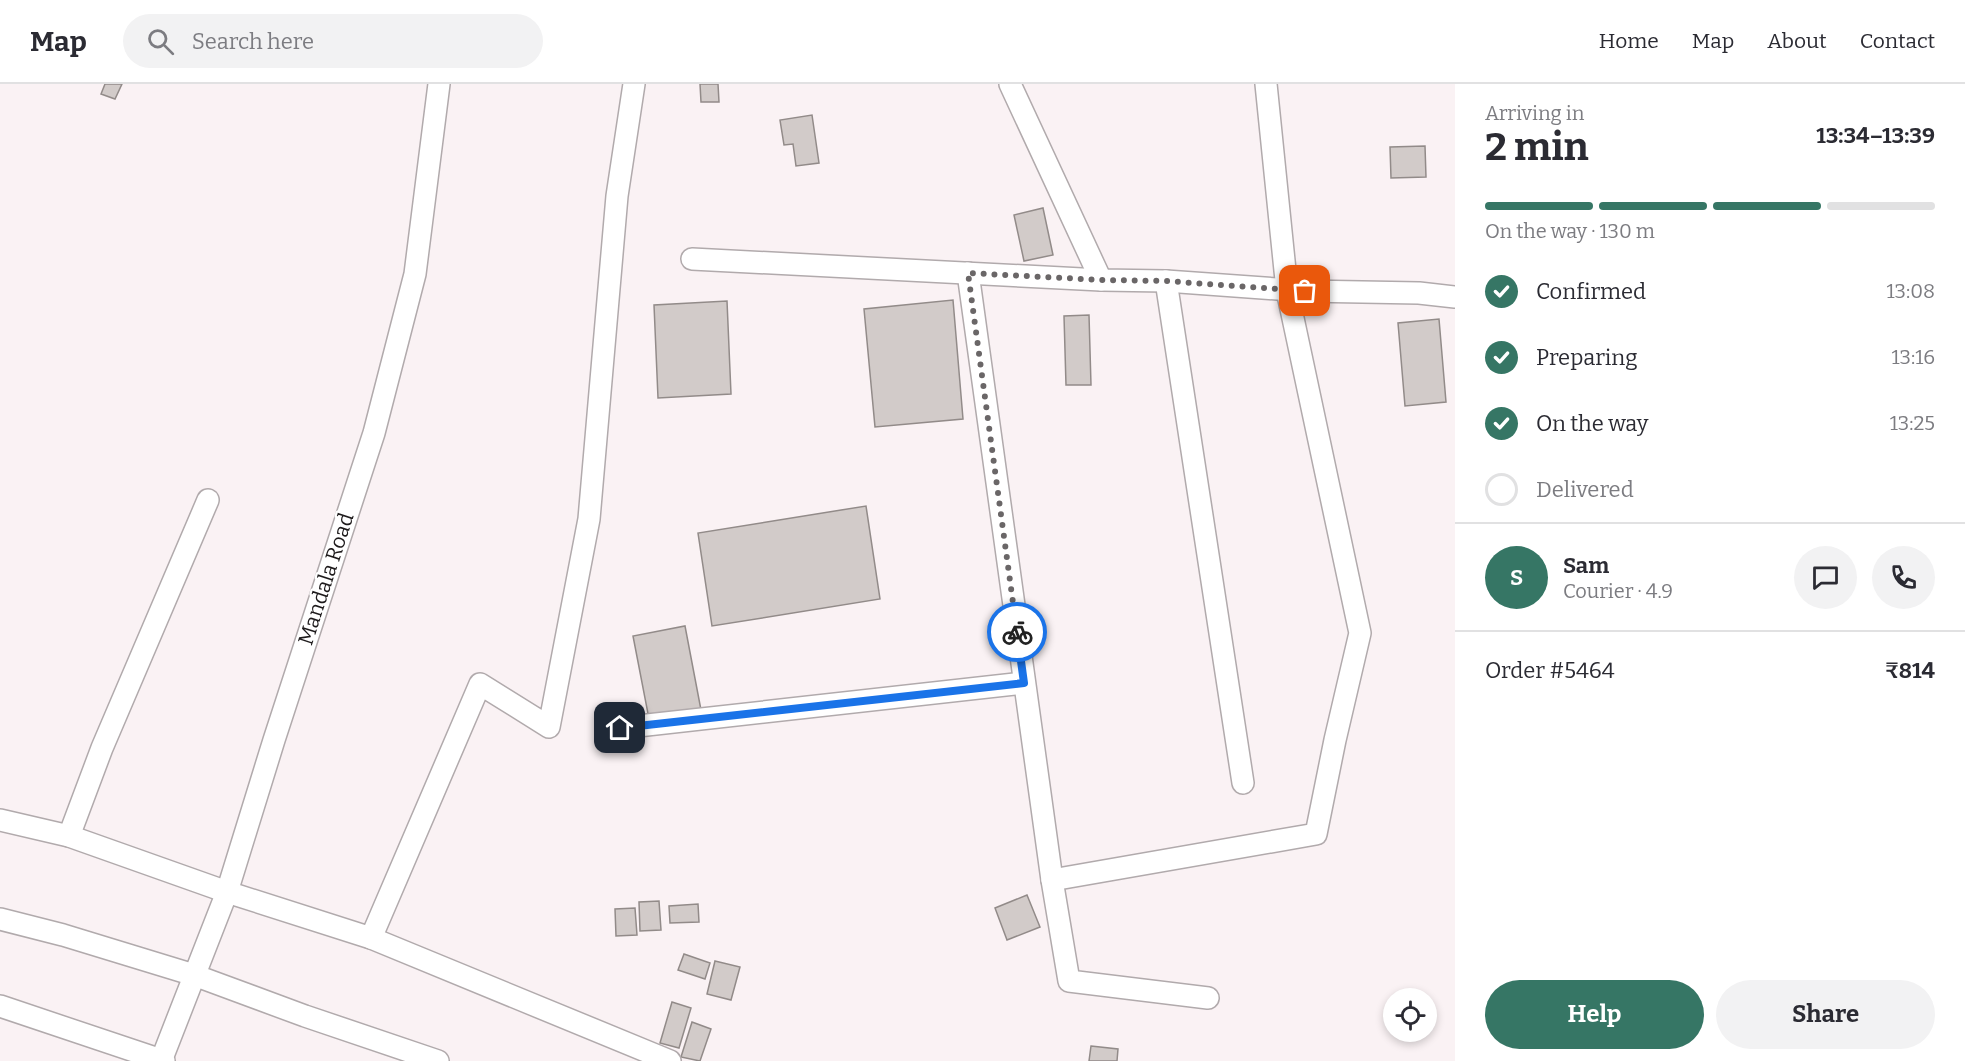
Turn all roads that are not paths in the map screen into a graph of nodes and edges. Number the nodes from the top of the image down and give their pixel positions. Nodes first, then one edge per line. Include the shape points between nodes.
1 (439, 84) edge
2 (634, 84) edge
3 (1010, 84) edge
4 (1266, 84) edge
5 (692, 259) dead end
6 (968, 273) junction
7 (1101, 280) junction
8 (1166, 281) junction
9 (1296, 290) junction
10 (1455, 297) edge
11 (208, 500) dead end
12 (1024, 683) junction
13 (620, 728) dead end
14 (1243, 783) dead end
15 (0, 819) edge
16 (69, 836) junction
17 (1052, 880) junction
18 (227, 892) junction
19 (0, 919) edge
20 (371, 938) junction
21 (194, 975) junction
22 (1208, 998) dead end
23 (0, 1006) edge
24 (162, 1061) edge
25 (438, 1061) edge
26 (670, 1061) edge

1 - 18 street, Mandala Road via 415,274 374,433
2 - 20 street via 617,196 589,519 549,727 480,684
3 - 7 street
4 - 9 street
5 - 6 street
6 - 7 street
6 - 12 street
7 - 8 street
8 - 9 street
8 - 14 street
9 - 10 street
9 - 17 street via 1360,633 1316,834
11 - 16 street via 102,748
12 - 13 street
12 - 17 street
15 - 16 street
16 - 18 street
17 - 22 street via 1069,981
18 - 20 street
18 - 21 street, Mandala Road
19 - 21 street
20 - 26 street
21 - 24 street, Mandala Road
21 - 25 street
23 - 24 street

